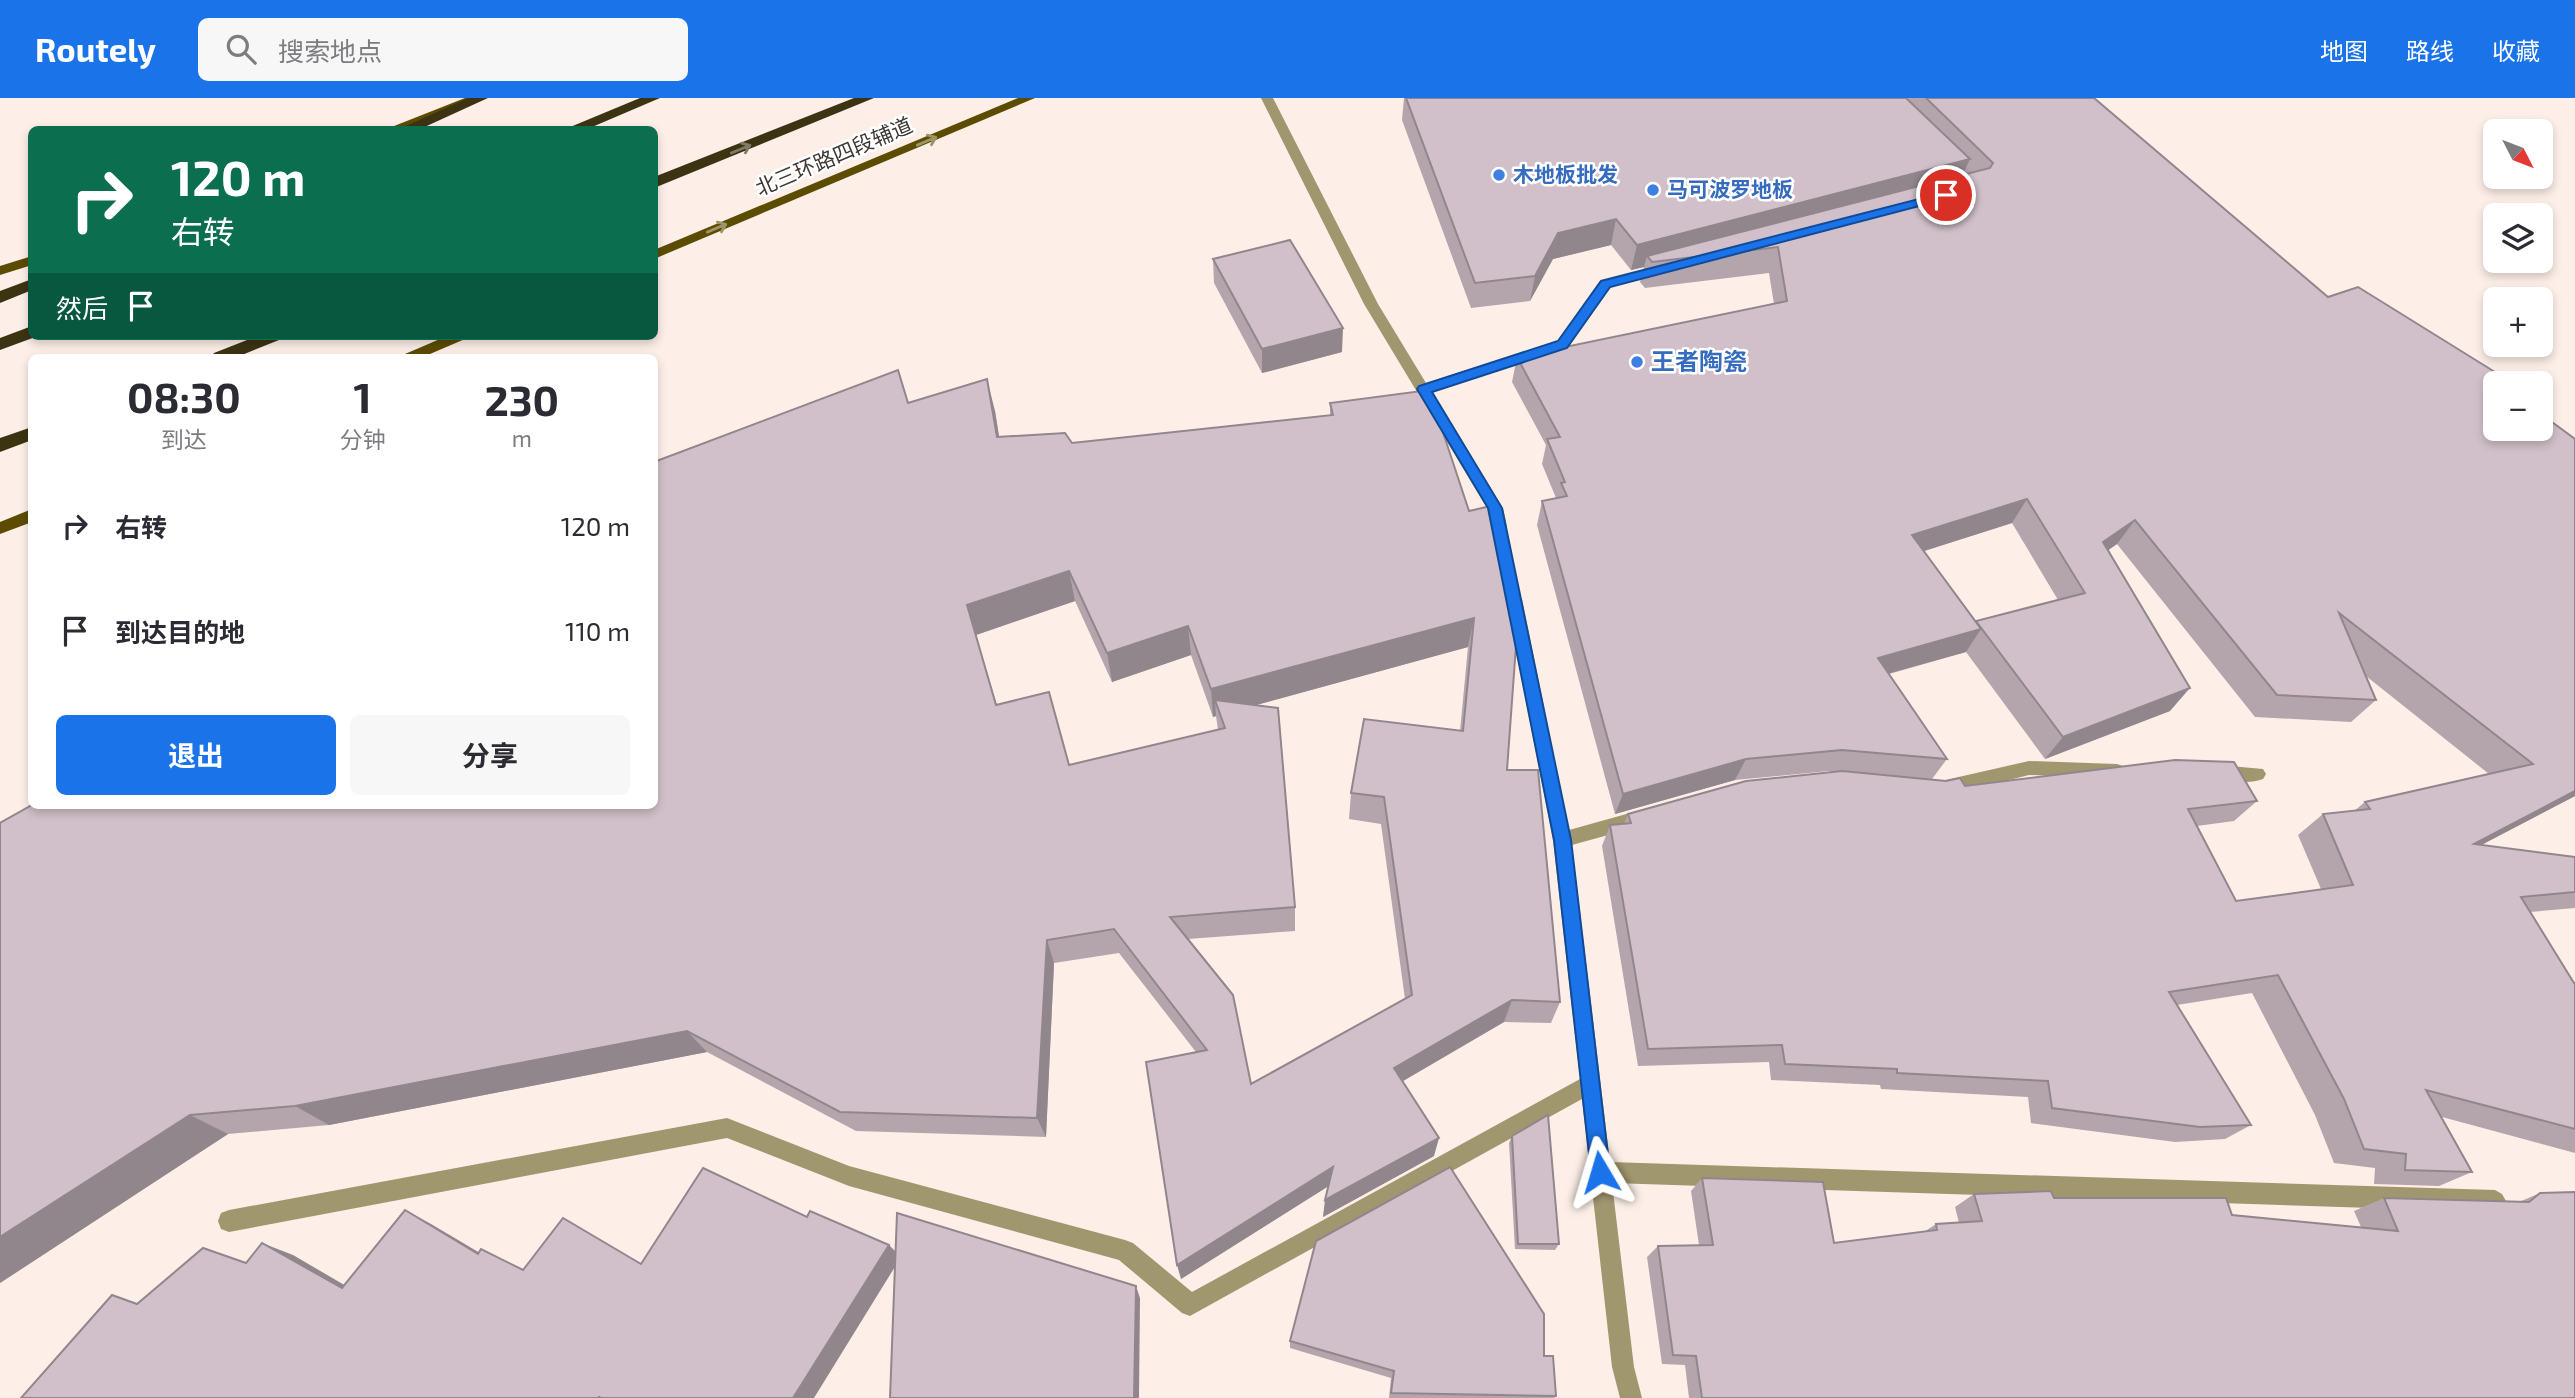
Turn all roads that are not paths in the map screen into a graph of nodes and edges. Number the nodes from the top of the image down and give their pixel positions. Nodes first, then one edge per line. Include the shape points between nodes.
1 (479, 98) edge
2 (653, 98) edge
3 (867, 98) edge
4 (1029, 98) edge
5 (1268, 98) edge
6 (401, 126) edge
7 (413, 126) edge
8 (580, 126) edge
9 (658, 181) edge
10 (658, 253) edge
11 (28, 261) edge
12 (1684, 263) edge
13 (0, 271) edge
14 (28, 286) edge
15 (0, 297) edge
16 (28, 334) edge
17 (263, 340) edge
18 (450, 340) edge
19 (0, 344) edge
20 (228, 354) edge
21 (417, 354) edge
22 (1424, 389) junction
23 (28, 434) edge
24 (0, 445) edge
25 (28, 517) edge
26 (0, 528) edge
27 (1503, 548) edge
28 (1511, 587) edge
29 (2137, 771) edge
30 (2204, 773) edge
31 (2257, 774) dead end
32 (1918, 790) edge
33 (1669, 810) edge
34 (1562, 840) junction
35 (1590, 1084) junction
36 (1600, 1172) junction
37 (2495, 1201) edge
38 (229, 1221) dead end
39 (1631, 1398) edge

1 - 6 main road
1 - 7 highway
2 - 8 highway
9 -> 3 highway
10 -> 4 main road, 北三环路四段辅道
5 - 22 street via 1371,304
11 - 13 main road
12 - 22 street via 1606,284 1563,344
14 - 15 highway
16 - 19 highway
17 - 20 highway
18 - 21 main road
22 - 27 street via 1495,508
23 - 24 highway
25 - 26 main road
28 - 34 street
29 - 32 street via 2029,768 1931,791
30 - 31 street
33 - 34 street
34 - 35 street
35 - 36 street
35 - 38 street via 1190,1305 1125,1251 849,1176 727,1128
36 - 37 street
36 - 39 street via 1623,1367

